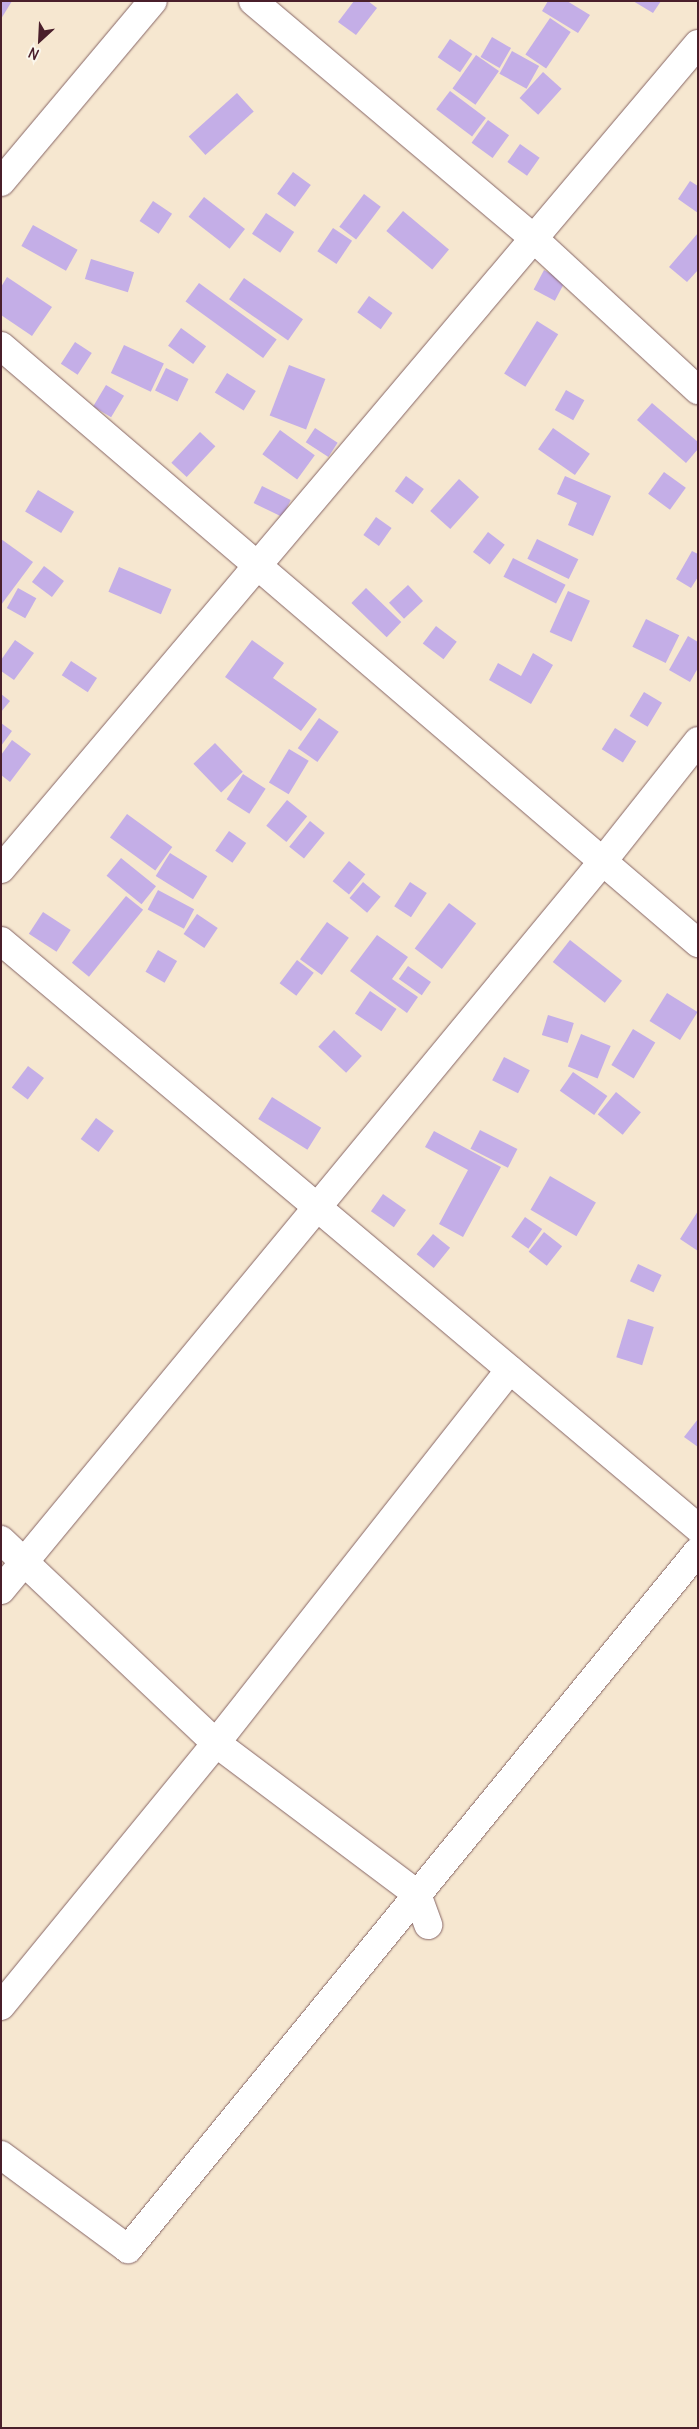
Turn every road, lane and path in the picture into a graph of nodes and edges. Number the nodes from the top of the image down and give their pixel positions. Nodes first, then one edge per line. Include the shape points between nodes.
1 (153, 1) edge
2 (254, 1) edge
3 (698, 44) edge
4 (1, 182) edge
5 (532, 237) junction
6 (1, 346) edge
7 (698, 390) edge
8 (258, 566) junction
9 (698, 741) edge
10 (602, 861) junction
11 (1, 869) edge
12 (1, 941) edge
13 (698, 943) edge
14 (317, 1208) junction
15 (510, 1370) junction
16 (698, 1528) edge
17 (1, 1540) edge
18 (698, 1551) edge
19 (25, 1560) junction
20 (1, 1590) edge
21 (216, 1743) junction
22 (417, 1894) junction
23 (428, 1925) dead end
24 (1, 2006) edge
25 (1, 2154) edge

1 - 4 street
2 - 5 street
3 - 5 street
5 - 7 street
5 - 8 street
6 - 8 street
8 - 10 street
8 - 11 street
9 - 10 street
10 - 13 street
10 - 14 street
12 - 14 street
14 - 15 street
14 - 19 street
15 - 16 street
15 - 21 street
17 - 19 street
18 - 22 street
19 - 20 street
19 - 21 street
21 - 22 street
21 - 24 street
22 - 23 street
22 - 25 street via 128,2249

